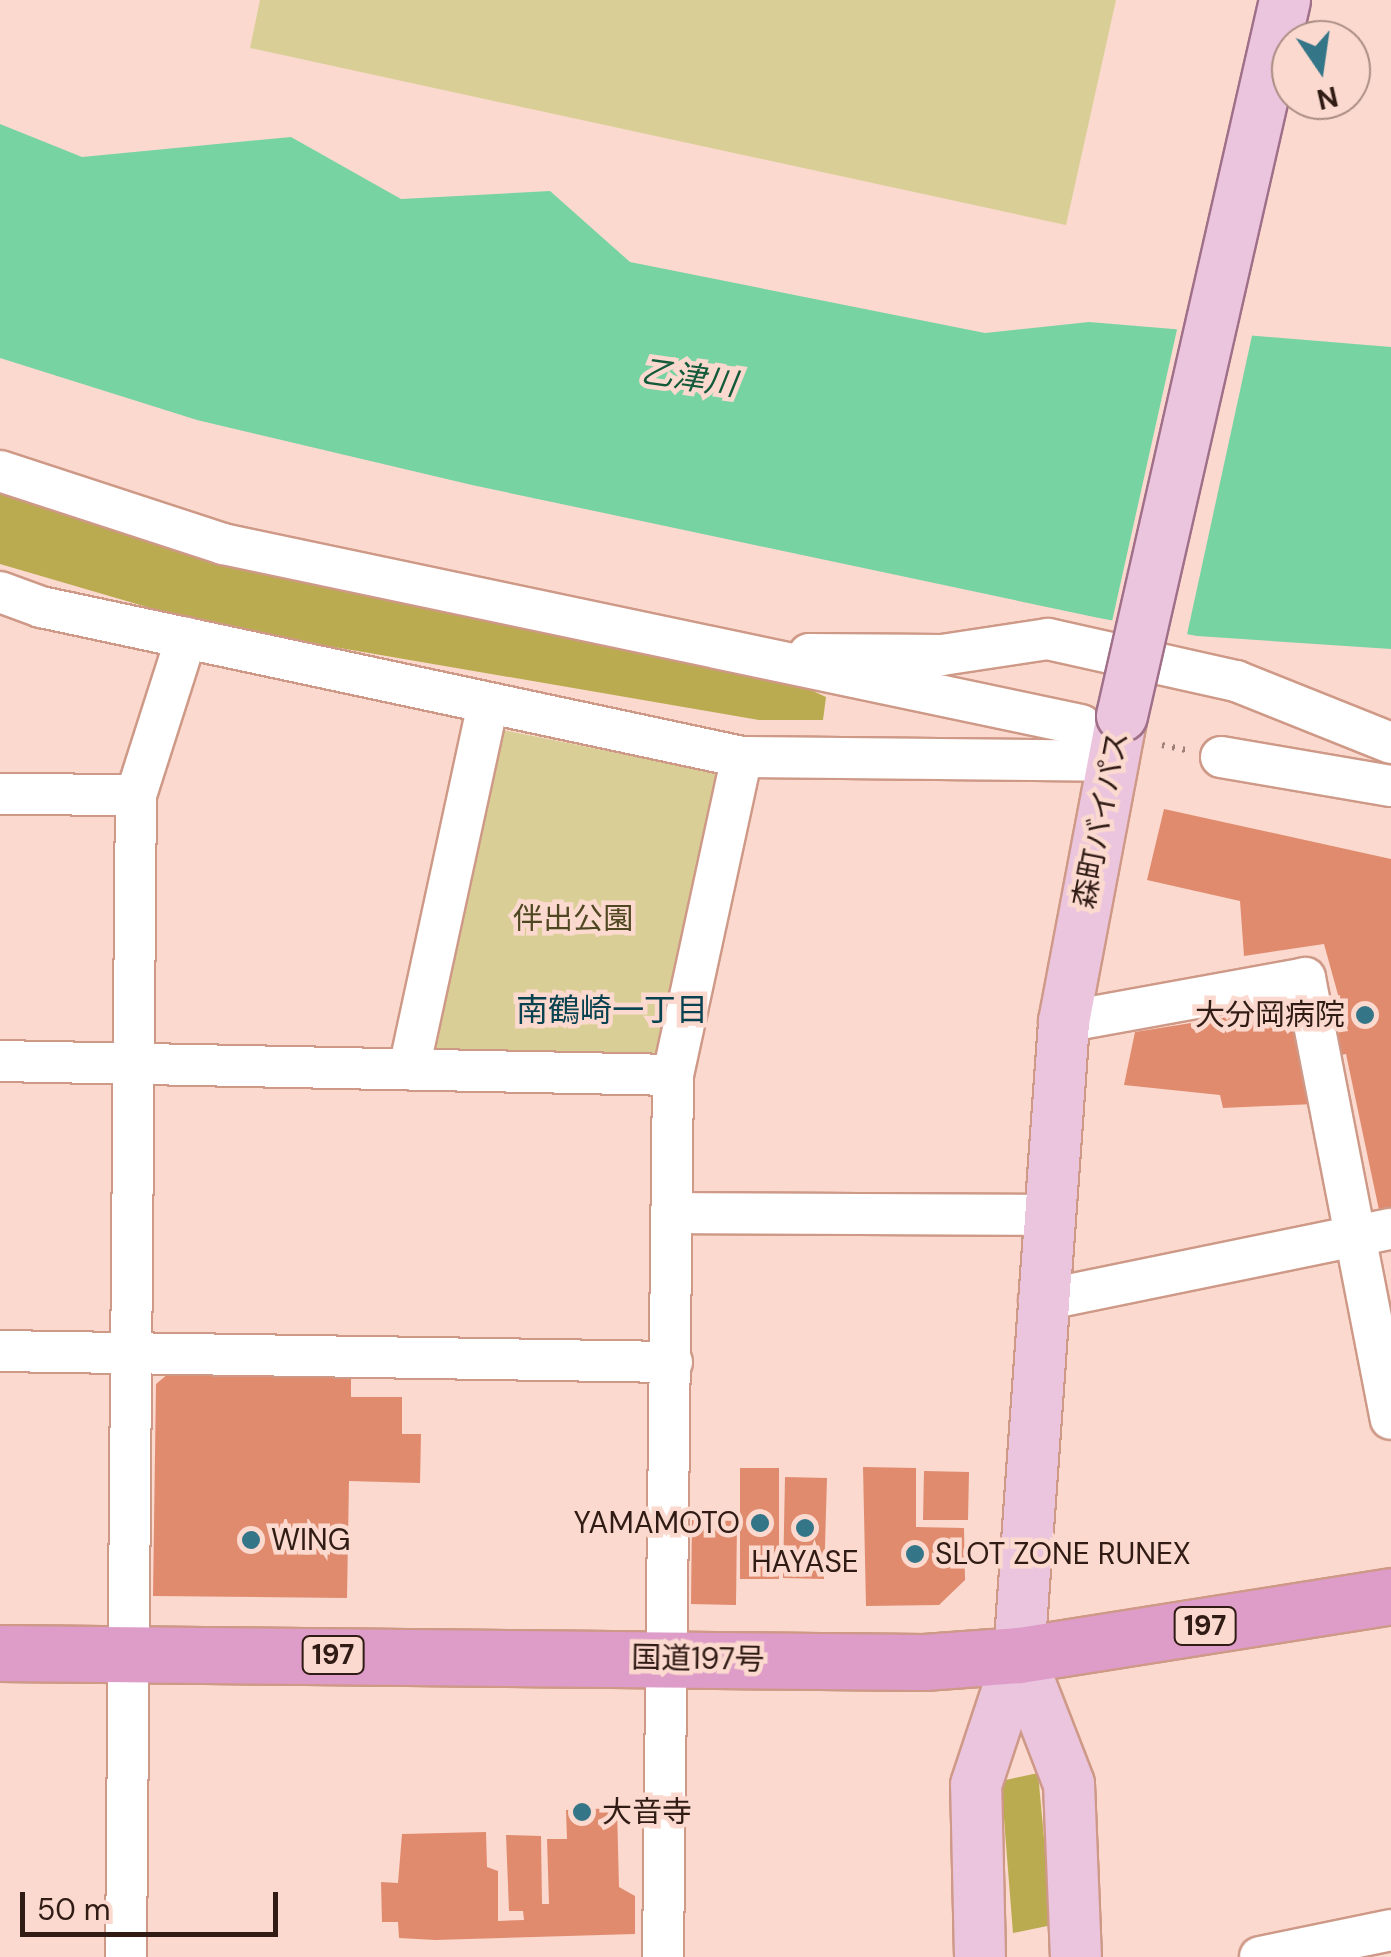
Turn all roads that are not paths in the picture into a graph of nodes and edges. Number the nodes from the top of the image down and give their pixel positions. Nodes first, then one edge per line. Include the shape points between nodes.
1 (1285, 0) edge
2 (0, 470) edge
3 (0, 592) edge
4 (186, 638) junction
5 (745, 658) junction
6 (488, 703) junction
7 (1104, 734) junction
8 (1391, 743) edge
9 (742, 757) junction
10 (1221, 757) dead end
11 (1391, 786) edge
12 (0, 794) edge
13 (136, 796) junction
14 (1064, 1022) junction
15 (0, 1061) edge
16 (134, 1064) junction
17 (409, 1069) junction
18 (673, 1075) junction
19 (672, 1213) junction
20 (1046, 1215) junction
21 (1373, 1233) edge
22 (1039, 1301) junction
23 (0, 1351) edge
24 (131, 1353) junction
25 (672, 1362) junction
26 (1391, 1419) edge
27 (1391, 1596) edge
28 (0, 1653) edge
29 (128, 1653) junction
30 (1019, 1656) junction
31 (666, 1659) junction
32 (1391, 1930) edge
33 (126, 1957) edge
34 (664, 1957) edge
35 (980, 1957) edge
36 (1076, 1957) edge
37 (1260, 1957) edge

1 - 7 main road, 森町バイパス, bridge
2 - 5 street via 223,544
3 - 4 street
4 - 6 street
4 - 13 street
5 - 7 street
5 - 8 street via 942,654 1048,639 1236,680
6 - 9 street
6 - 17 street
7 - 9 street
7 - 14 main road, 森町バイパス
9 - 18 street
10 - 11 street
12 - 13 street
13 - 16 street
14 - 20 main road, 森町バイパス
14 - 21 street via 1305,978
15 - 16 street
16 - 17 street
16 - 24 street
17 - 18 street
18 - 19 street
19 - 20 street
19 - 25 street
20 - 22 main road, 森町バイパス
21 - 22 street
21 - 26 street
22 - 30 main road, 森町バイパス
23 - 24 street
24 - 25 street
24 - 29 street
25 - 31 street
27 - 30 highway, 国道197号 / 197
28 - 29 highway, 国道197号 / 197
29 - 31 highway, 国道197号 / 197
29 - 33 street
30 - 31 highway, 国道197号 / 197
30 - 35 main road via 976,1785
30 - 36 main road via 1069,1784
31 - 34 street
32 - 37 street

